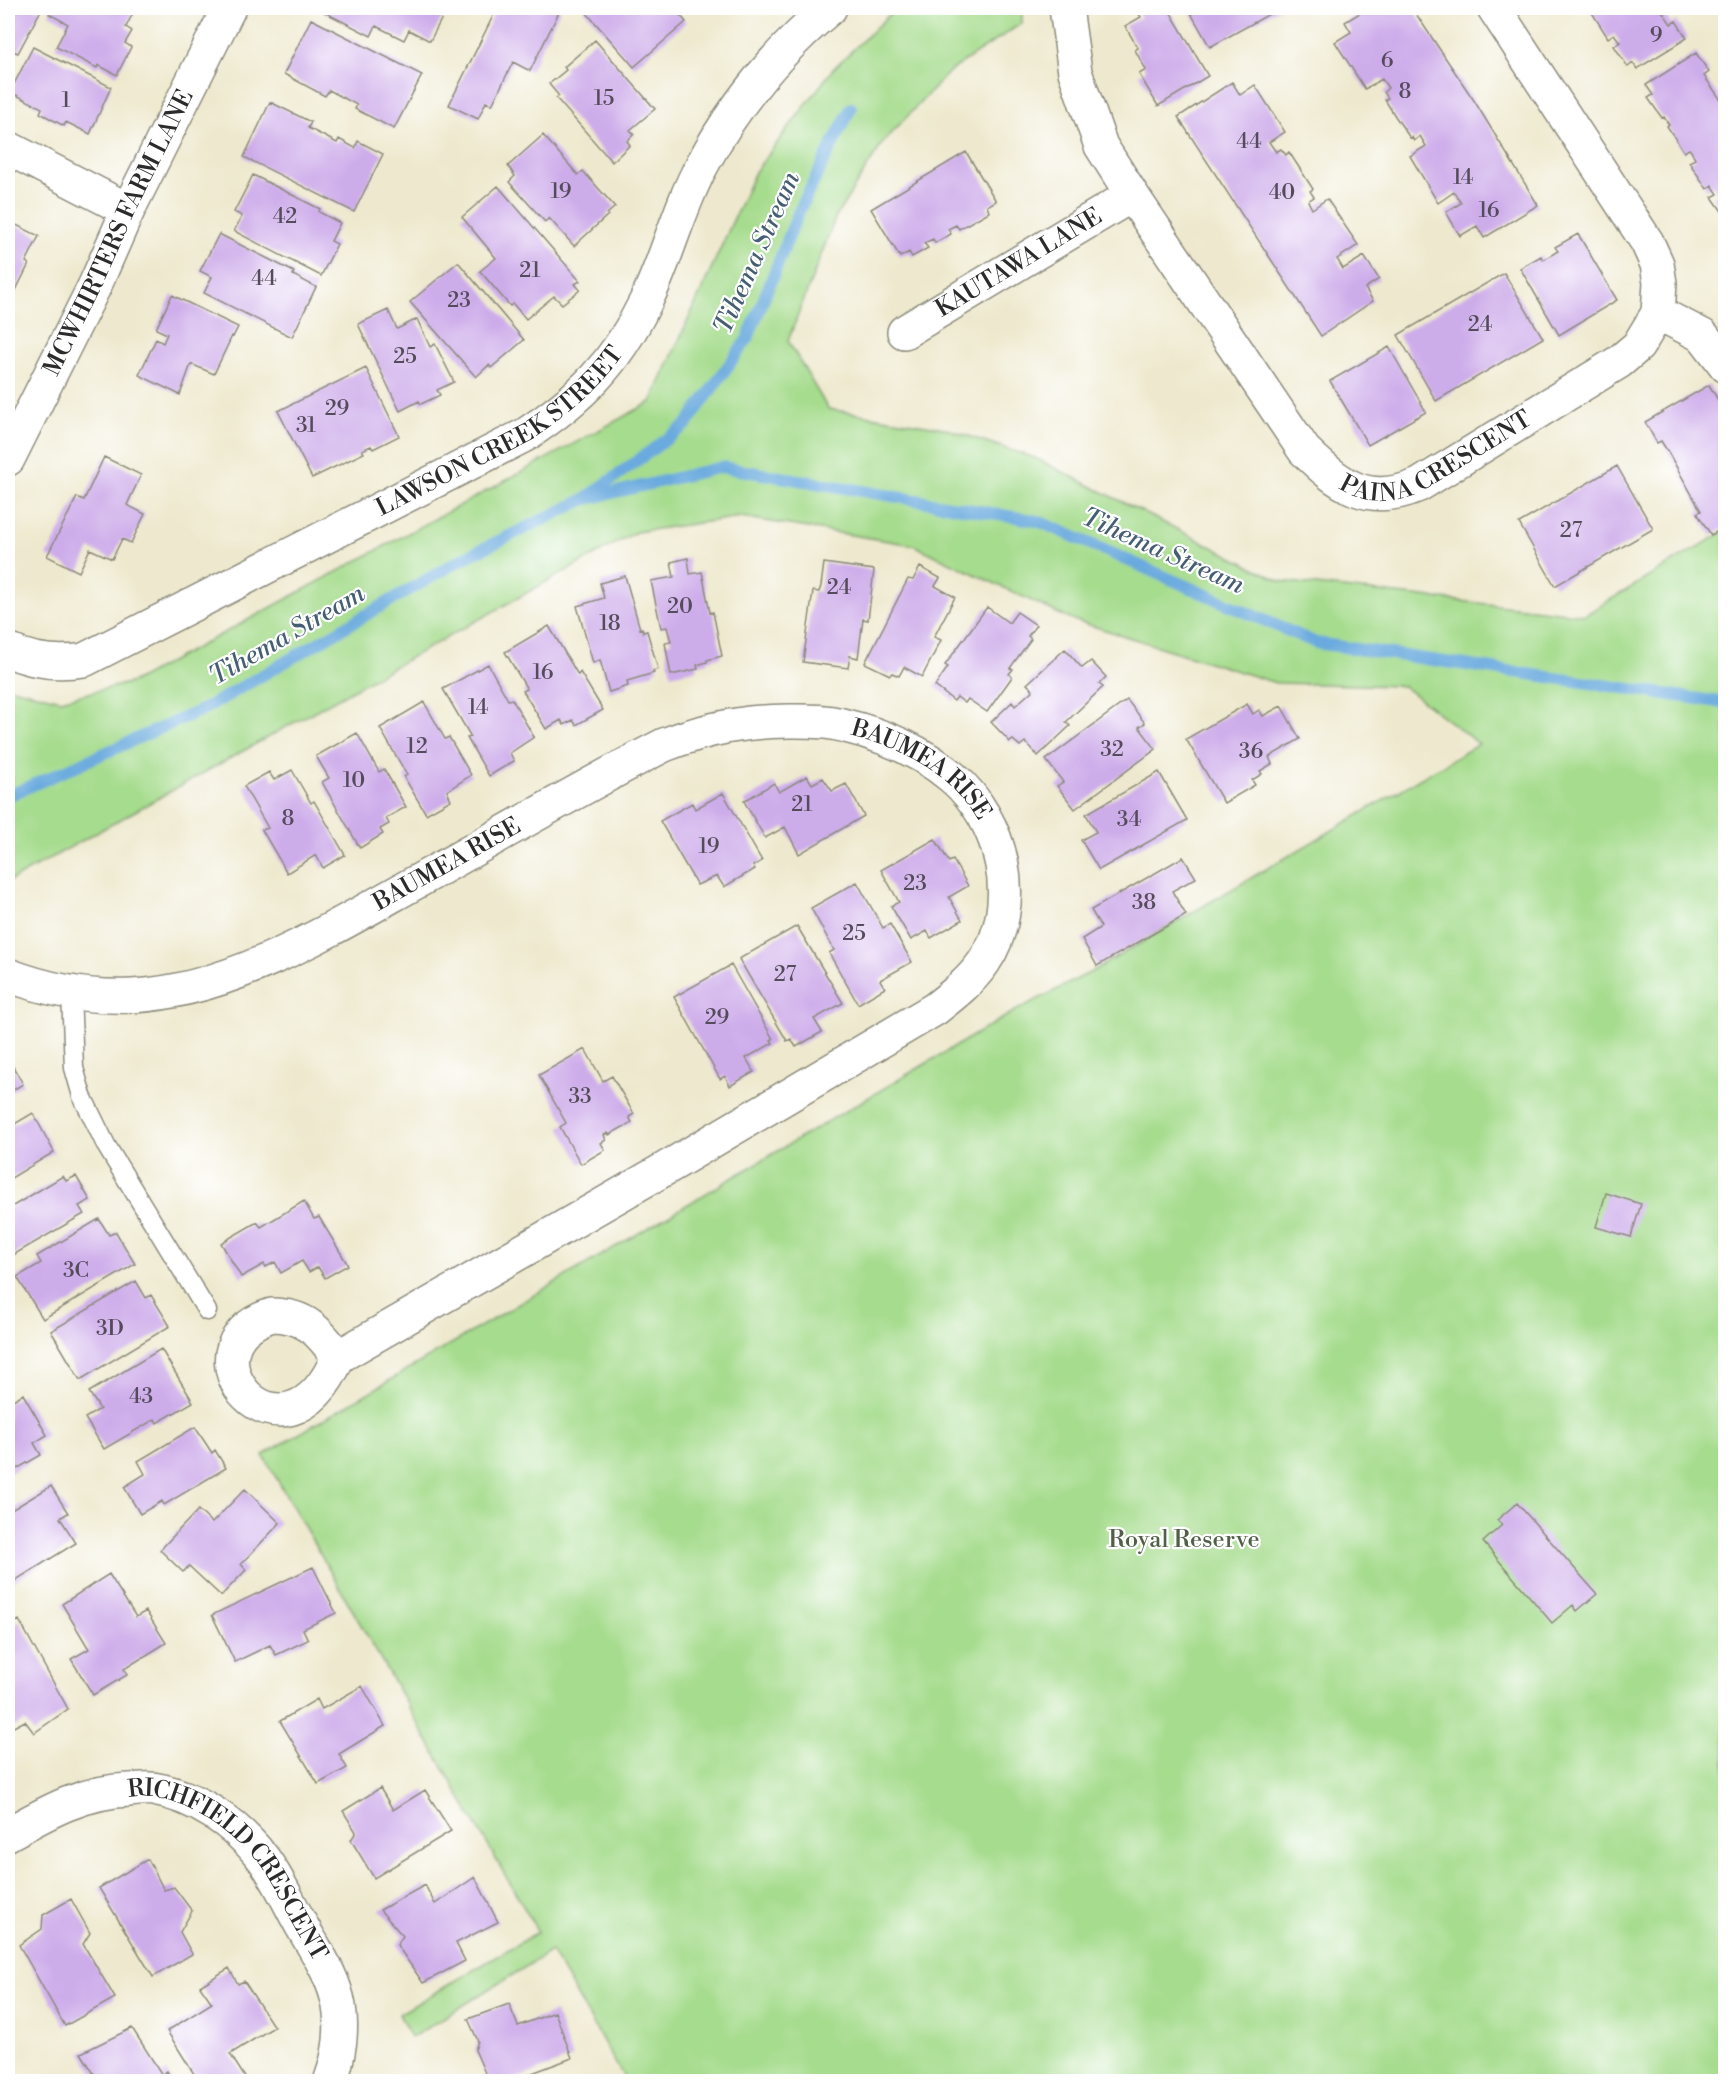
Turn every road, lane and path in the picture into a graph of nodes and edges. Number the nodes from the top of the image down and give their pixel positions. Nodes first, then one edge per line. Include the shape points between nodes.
1 (229, 8) edge
2 (830, 8) edge
3 (1066, 8) edge
4 (1494, 8) edge
5 (8, 148) edge
6 (1132, 195) junction
7 (128, 210) junction
8 (1658, 313) junction
9 (904, 332) dead end
10 (1725, 366) edge
11 (8, 459) edge
12 (8, 650) edge
13 (8, 975) edge
14 (71, 993) junction
15 (207, 1311) dead end
16 (338, 1357) dead end
17 (8, 1834) edge
18 (330, 2082) edge

1 - 7 street, MCWHIRTERS FARM LANE
2 - 12 street, LAWSON CREEK STREET via 794,40 730,117 701,166 629,333 586,389 557,414 525,435 84,660 39,661
3 - 6 street, PAINA CRESCENT via 1075,72 1090,115 1101,146
4 - 8 street, PAINA CRESCENT via 1647,242 1660,283
5 - 7 street
6 - 8 street, PAINA CRESCENT via 1304,450 1346,486 1367,492 1403,492 1419,485 1609,368 1638,346
6 - 9 street, KAUTAWA LANE
7 - 11 street, MCWHIRTERS FARM LANE
8 - 10 street via 1703,336
13 - 14 street, BAUMEA RISE
14 - 15 lane via 74,1068 86,1106
14 - 16 street, BAUMEA RISE via 160,993 221,979 254,966 360,914 639,758 718,727 768,720 841,725 912,751 951,776 974,801 999,852 1004,896 997,936 985,960 955,994 685,1157
17 - 18 street, RICHFIELD CRESCENT via 93,1793 152,1789 211,1810 242,1834 264,1858 333,1982 340,2033

